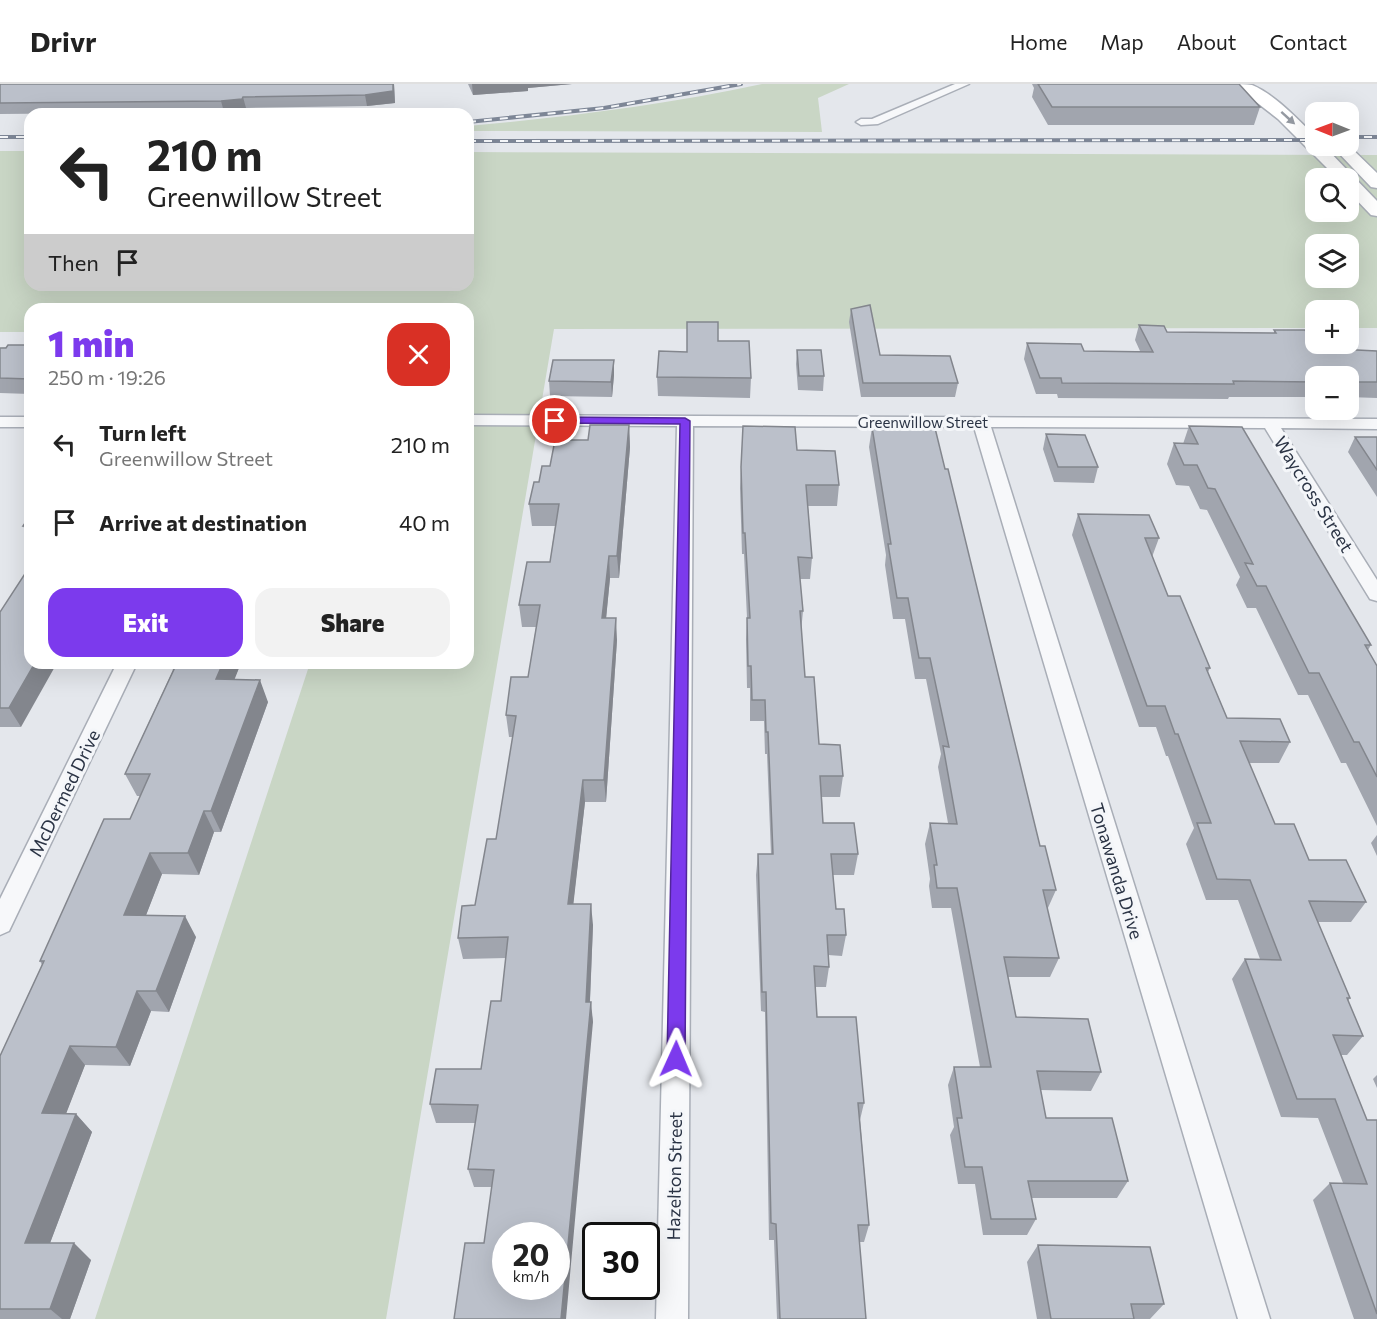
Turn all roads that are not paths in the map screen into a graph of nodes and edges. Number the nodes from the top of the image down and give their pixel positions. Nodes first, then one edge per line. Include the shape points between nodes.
1 (964, 84) edge
2 (1240, 84) edge
3 (1262, 84) edge
4 (1305, 115) edge
5 (861, 122) dead end
6 (1350, 156) edge
7 (1336, 168) edge
8 (1377, 183) edge
9 (1359, 192) edge
10 (1377, 211) edge
11 (474, 420) edge
12 (685, 421) junction
13 (0, 422) edge
14 (24, 422) edge
15 (981, 422) junction
16 (1270, 423) junction
17 (1377, 424) edge
18 (1377, 595) edge
19 (124, 669) edge
20 (0, 924) edge
21 (672, 1319) edge
22 (1254, 1319) edge

1 - 5 street via 874,122
2 -> 7 main road via 1292,121
3 - 4 main road
6 - 8 main road
9 - 10 main road
11 - 12 street, Greenwillow Street
12 - 15 street, Greenwillow Street
12 - 21 street, Hazelton Street
13 - 14 street
15 - 16 street, Greenwillow Street
15 - 22 street, Tonawanda Drive
16 - 17 street, Greenwillow Street
16 - 18 street, Waycross Street
19 - 20 street, McDermed Drive

